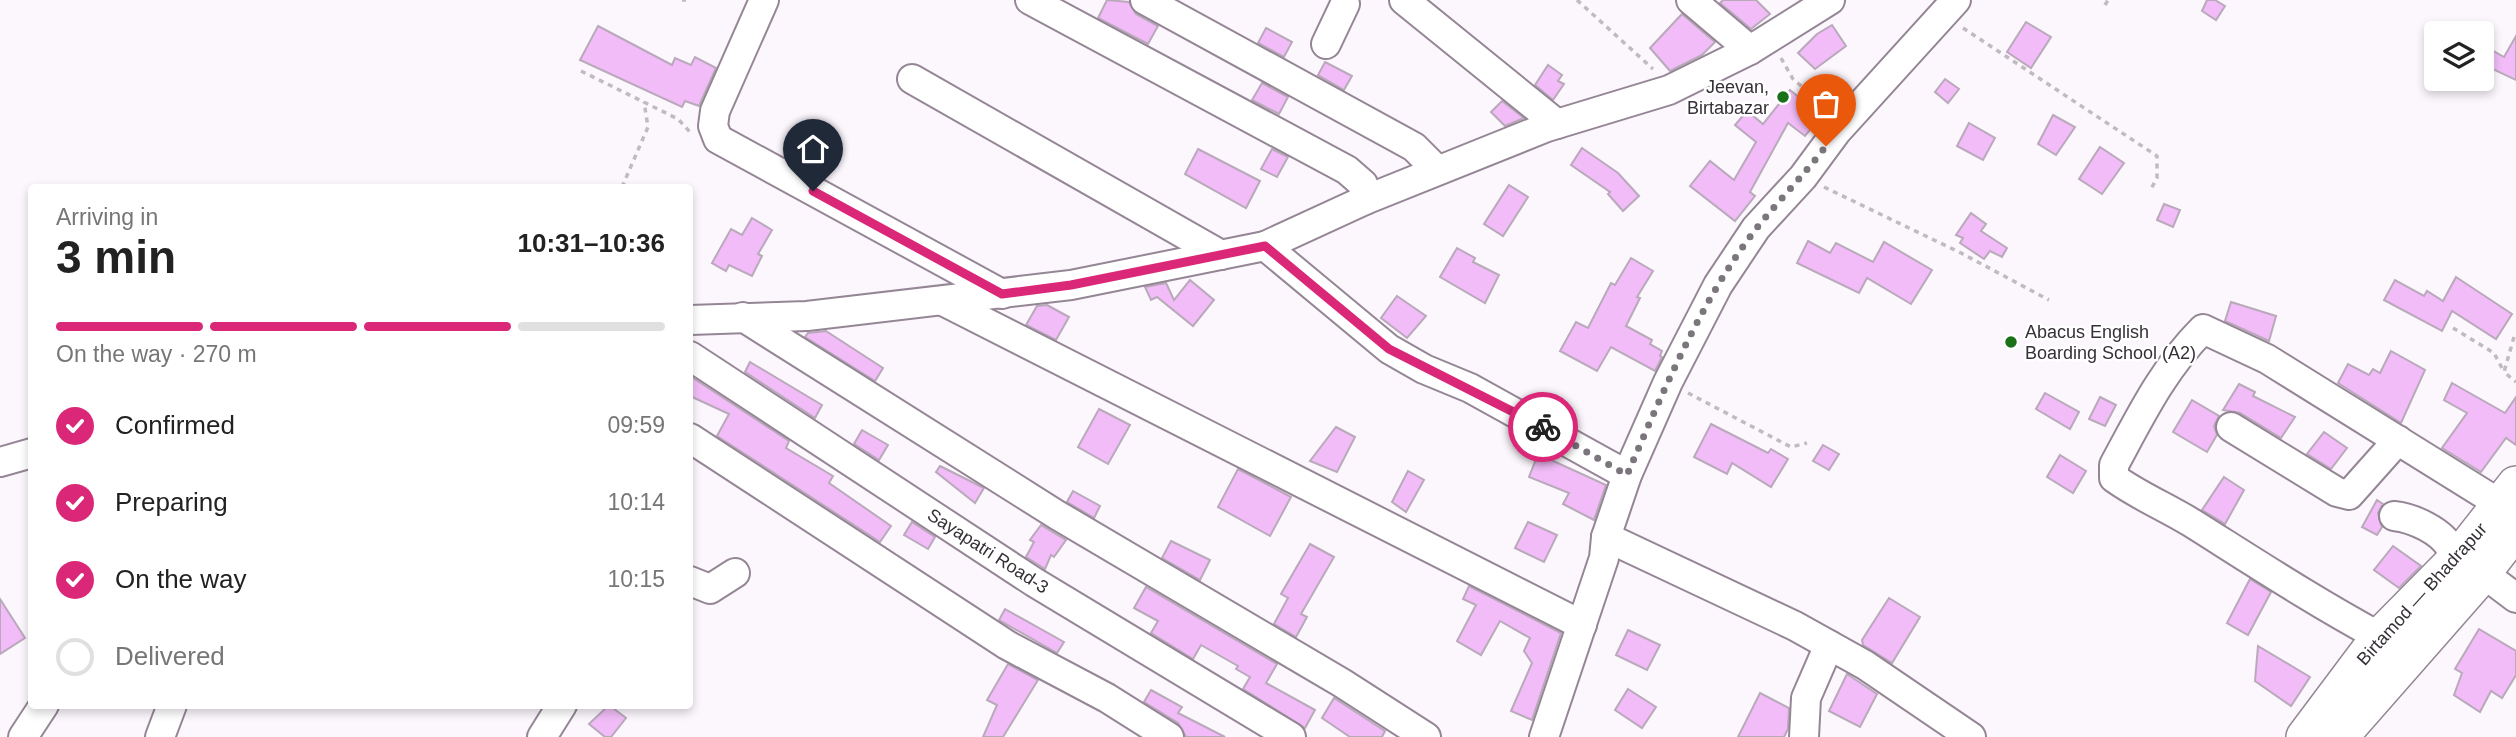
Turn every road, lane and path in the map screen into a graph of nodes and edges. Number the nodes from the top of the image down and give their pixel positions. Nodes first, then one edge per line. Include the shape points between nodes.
1 (765, 0) edge
2 (1030, 0) edge
3 (1145, 0) edge
4 (1404, 0) edge
5 (1577, 0) edge
6 (1691, 0) edge
7 (1830, 0) edge
8 (2108, 0) edge
9 (1343, 1) edge
10 (2105, 5) dead end
11 (1950, 7) edge
12 (1326, 44) dead end
13 (1760, 44) junction
14 (581, 71) dead end
15 (912, 79) dead end
16 (1669, 90) junction
17 (644, 102) junction
18 (1820, 102) dead end
19 (1557, 124) junction
20 (718, 139) junction
21 (1437, 170) junction
22 (1803, 177) junction
23 (623, 184) edge
24 (2151, 189) dead end
25 (1365, 200) junction
26 (1265, 246) junction
27 (1221, 255) junction
28 (1002, 294) junction
29 (2049, 300) dead end
30 (943, 301) junction
31 (743, 317) junction
32 (693, 320) edge
33 (2453, 328) dead end
34 (2514, 337) dead end
35 (693, 358) edge
36 (2504, 372) junction
37 (1668, 382) junction
38 (2516, 382) edge
39 (2231, 427) dead end
40 (693, 440) edge
41 (2398, 440) junction
42 (1807, 443) dead end
43 (28, 454) edge
44 (0, 462) edge
45 (1627, 475) junction
46 (2511, 506) edge
47 (2394, 516) dead end
48 (1606, 537) junction
49 (2472, 563) junction
50 (735, 573) dead end
51 (693, 582) edge
52 (2516, 598) edge
53 (1582, 625) junction
54 (2379, 637) junction
55 (1829, 645) junction
56 (41, 709) edge
57 (170, 709) edge
58 (560, 709) edge
59 (23, 737) edge
60 (160, 737) edge
61 (542, 737) edge
62 (1169, 737) edge
63 (1291, 737) edge
64 (1426, 737) edge
65 (1544, 737) edge
66 (1804, 737) edge
67 (1971, 737) edge
68 (2305, 737) edge
69 (2339, 737) edge

1 - 20 street via 715,111 713,126
2 - 25 street via 1347,170 1363,184
3 - 21 street via 1414,147
4 - 19 street
5 - 16 path via 1653,69
6 - 13 street
7 - 13 street
8 - 10 path
9 - 12 street
11 - 22 street via 1837,131
11 - 24 path via 2157,156 2157,178
13 - 16 street
13 - 18 path
14 - 17 path
15 - 27 street
16 - 19 street
17 - 20 path via 678,119 693,135
17 - 23 path via 648,127
19 - 21 street
20 - 28 street
21 - 25 street
22 - 29 path
22 - 37 street via 1756,229 1718,285
25 - 26 street
26 - 27 street
26 - 45 street via 1389,349 1482,394
27 - 28 street
28 - 30 street
30 - 31 street via 807,316
30 - 53 street
31 - 32 street
31 - 64 street via 1058,515
33 - 36 path via 2494,353
34 - 36 path
35 - 63 street, Sayapatri Road-3 via 1034,582
36 - 38 path
37 - 42 path via 1791,447
37 - 45 street
39 - 41 street via 2349,495
40 - 62 street via 1007,645
41 - 46 street
41 - 54 street via 2267,359 2203,329 2153,391 2114,465 2114,478 2139,496
43 - 44 street
45 - 48 street
46 - 49 main road, Birtamod — Bhadrapur
47 - 49 street via 2409,517 2446,539 2451,549
48 - 53 street via 1604,558
48 - 55 street
49 - 52 street
49 - 54 main road, Birtamod — Bhadrapur
49 - 69 main road, Birtamod — Bhadrapur
50 - 51 street via 710,589
53 - 65 street
54 - 68 main road, Birtamod — Bhadrapur
55 - 66 street via 1806,698
55 - 67 street
56 - 59 street
57 - 60 street
58 - 61 street

